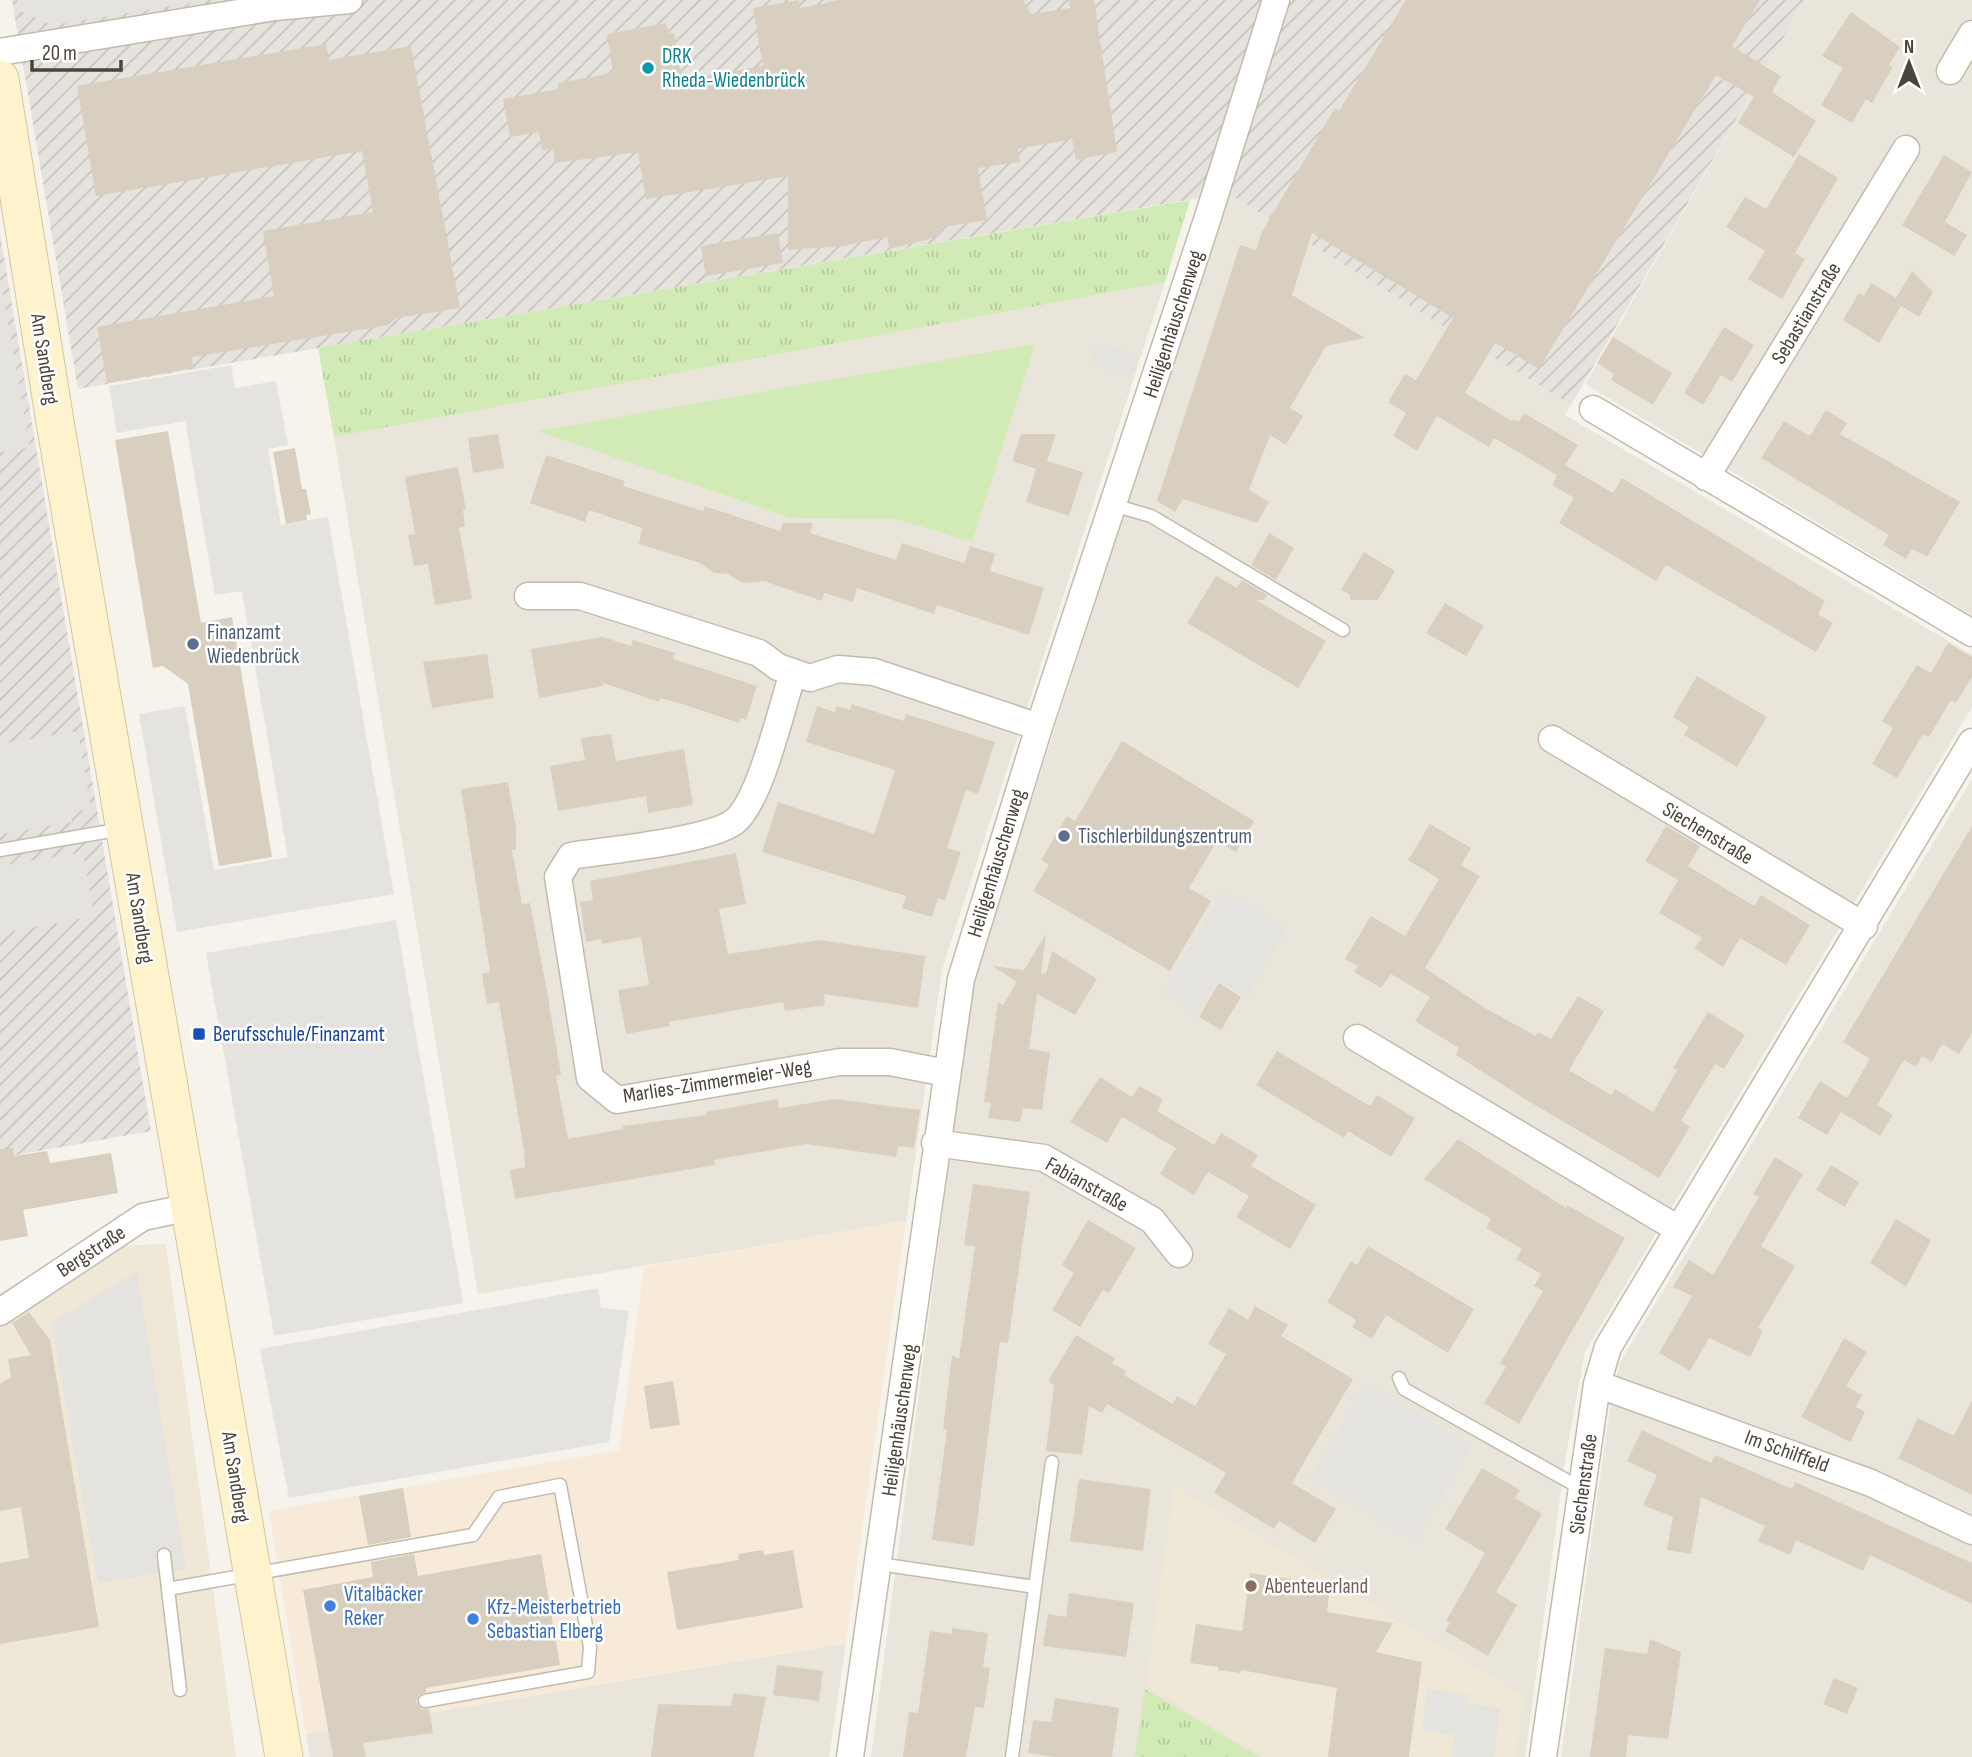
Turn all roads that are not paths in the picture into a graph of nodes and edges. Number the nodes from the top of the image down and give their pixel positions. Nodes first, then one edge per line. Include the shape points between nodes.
1 (349, 0) edge
2 (1276, 0) edge
3 (1972, 34) edge
4 (0, 52) edge
5 (1950, 71) dead end
6 (0, 79) edge
7 (1906, 149) dead end
8 (7, 173) edge
9 (1593, 409) dead end
10 (1706, 477) junction
11 (1113, 505) junction
12 (528, 596) dead end
13 (1343, 630) dead end
14 (1972, 633) edge
15 (793, 673) junction
16 (1039, 727) junction
17 (1552, 739) dead end
18 (1972, 742) edge
19 (126, 828) junction
20 (0, 849) edge
21 (1864, 926) junction
22 (1357, 1038) dead end
23 (946, 1073) junction
24 (935, 1143) junction
25 (190, 1207) junction
26 (1678, 1229) junction
27 (1180, 1254) dead end
28 (0, 1312) edge
29 (1399, 1378) dead end
30 (1597, 1384) junction
31 (1052, 1462) dead end
32 (1582, 1489) junction
33 (1972, 1531) edge
34 (164, 1555) dead end
35 (879, 1564) junction
36 (252, 1574) junction
37 (1035, 1587) junction
38 (168, 1589) junction
39 (180, 1690) dead end
40 (425, 1701) dead end
41 (284, 1757) edge
42 (850, 1757) edge
43 (1012, 1757) edge
44 (1543, 1757) edge

1 - 4 street via 275,7
2 - 11 street, Heiligenhäuschenweg
3 - 5 street
6 - 8 main road, Am Sandberg
7 - 10 street, Sebastianstraße
8 - 19 main road, Am Sandberg
9 - 10 street
10 - 14 street
11 - 13 lane via 1151,516
11 - 16 street, Heiligenhäuschenweg
12 - 15 street via 580,596 759,653
15 - 16 street via 810,678 838,669 874,672
15 - 23 street, Marlies-Zimmermeier-Weg via 752,799 735,821 711,833 571,856 558,877 590,1078 617,1100 840,1062 890,1062
16 - 23 street, Heiligenhäuschenweg via 961,979
17 - 21 street, Siechenstraße
18 - 21 street, Siechenstraße
19 - 20 lane
19 - 25 main road, Am Sandberg
21 - 26 street, Siechenstraße
22 - 26 street
23 - 24 street, Heiligenhäuschenweg
24 - 27 street, Fabianstraße via 1044,1158 1152,1220
24 - 35 street, Heiligenhäuschenweg
25 - 28 street, Bergstraße via 144,1216
25 - 36 main road, Am Sandberg
26 - 30 street, Siechenstraße via 1608,1347
29 - 32 lane via 1404,1389
30 - 32 street, Siechenstraße
30 - 33 street, Im Schilffeld via 1871,1483
31 - 37 lane
32 - 44 street, Siechenstraße
34 - 38 lane
35 - 37 lane
35 - 42 street, Heiligenhäuschenweg
36 - 38 lane
36 - 40 lane via 473,1535 499,1497 560,1485 590,1647 589,1672
36 - 41 main road, Am Sandberg
37 - 43 lane
38 - 39 lane

